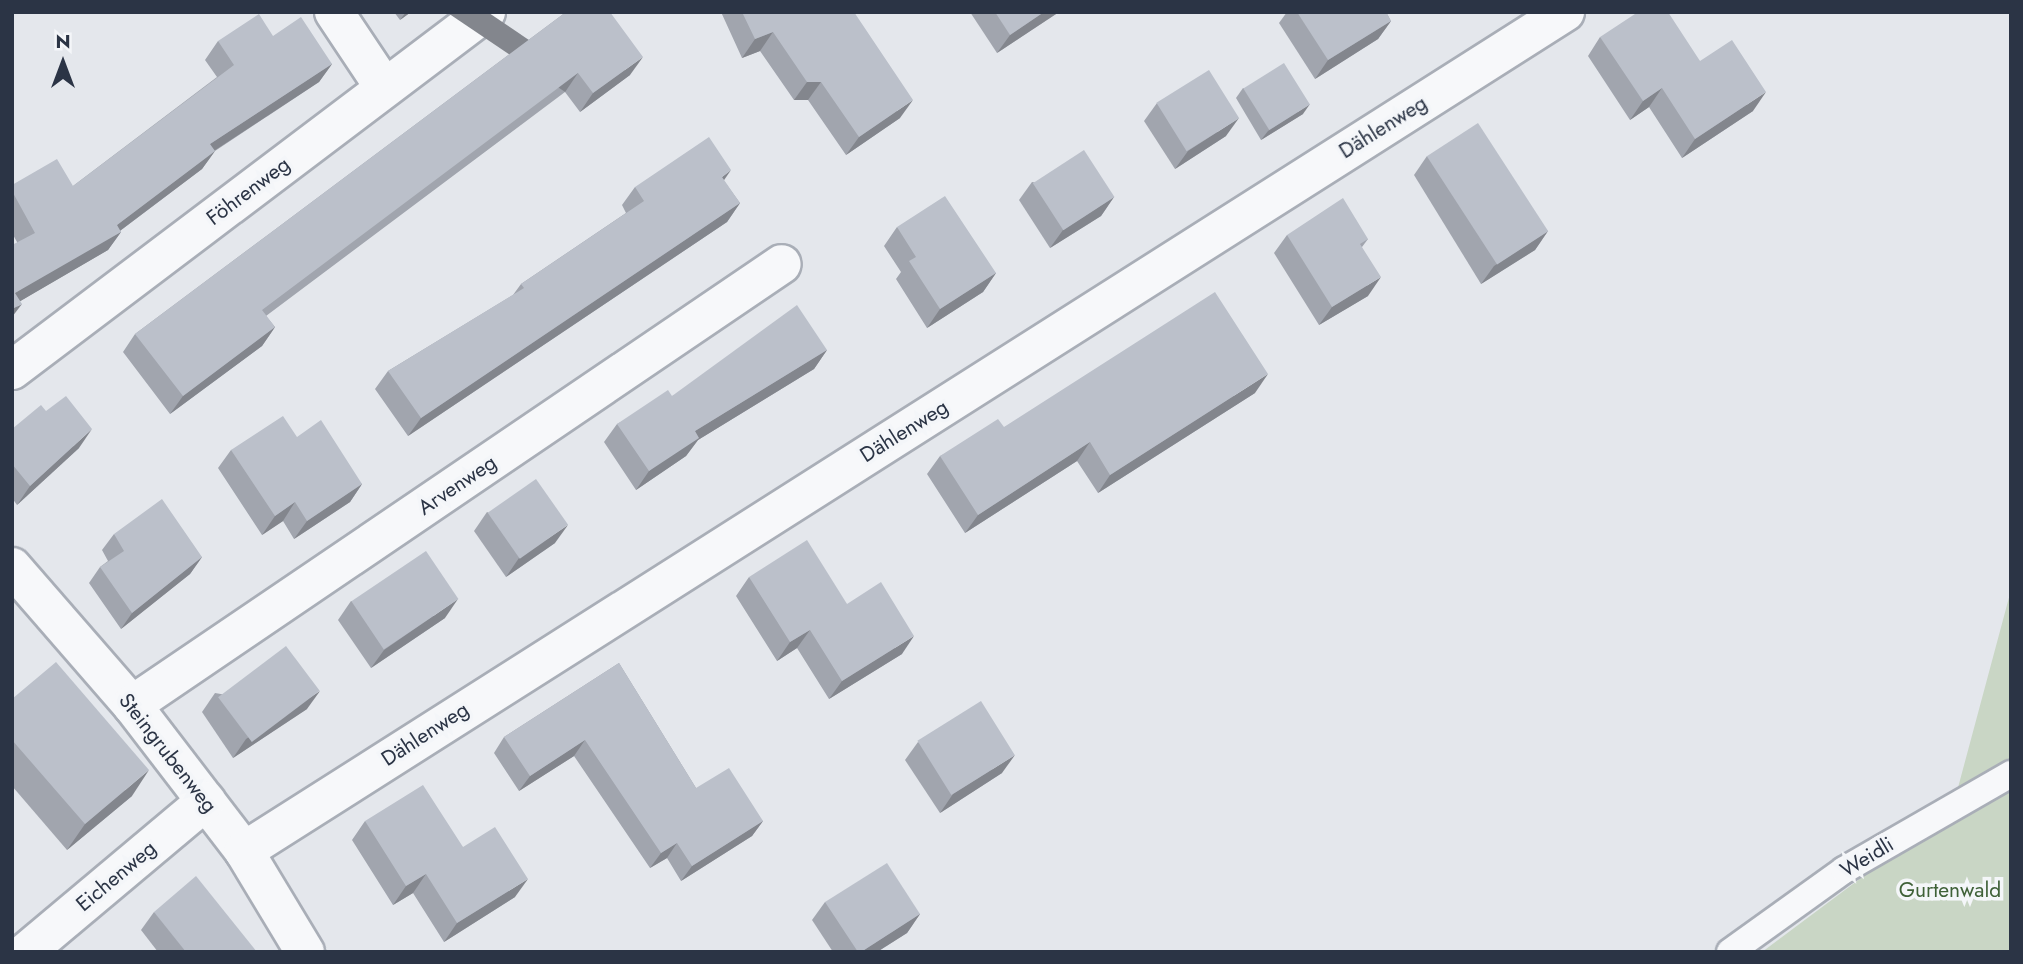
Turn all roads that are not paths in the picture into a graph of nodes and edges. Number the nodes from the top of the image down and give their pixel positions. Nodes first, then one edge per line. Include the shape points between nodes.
1 (334, 12) edge
2 (486, 12) edge
3 (1565, 12) edge
4 (384, 87) junction
5 (782, 264) dead end
6 (12, 370) edge
7 (12, 567) edge
8 (132, 705) junction
9 (2011, 774) edge
10 (206, 801) junction
11 (244, 851) junction
12 (26, 952) edge
13 (305, 952) edge
14 (1730, 952) edge

1 - 4 street
2 - 4 street, Föhrenweg
3 - 11 street, Dählenweg
4 - 6 street, Föhrenweg
5 - 8 street, Arvenweg
7 - 8 street, Steingrubenweg
8 - 10 street, Steingrubenweg
9 - 14 lane, Weidli via 1844,870
10 - 11 street, Steingrubenweg
10 - 12 street, Eichenweg
11 - 13 street, Steingrubenweg

